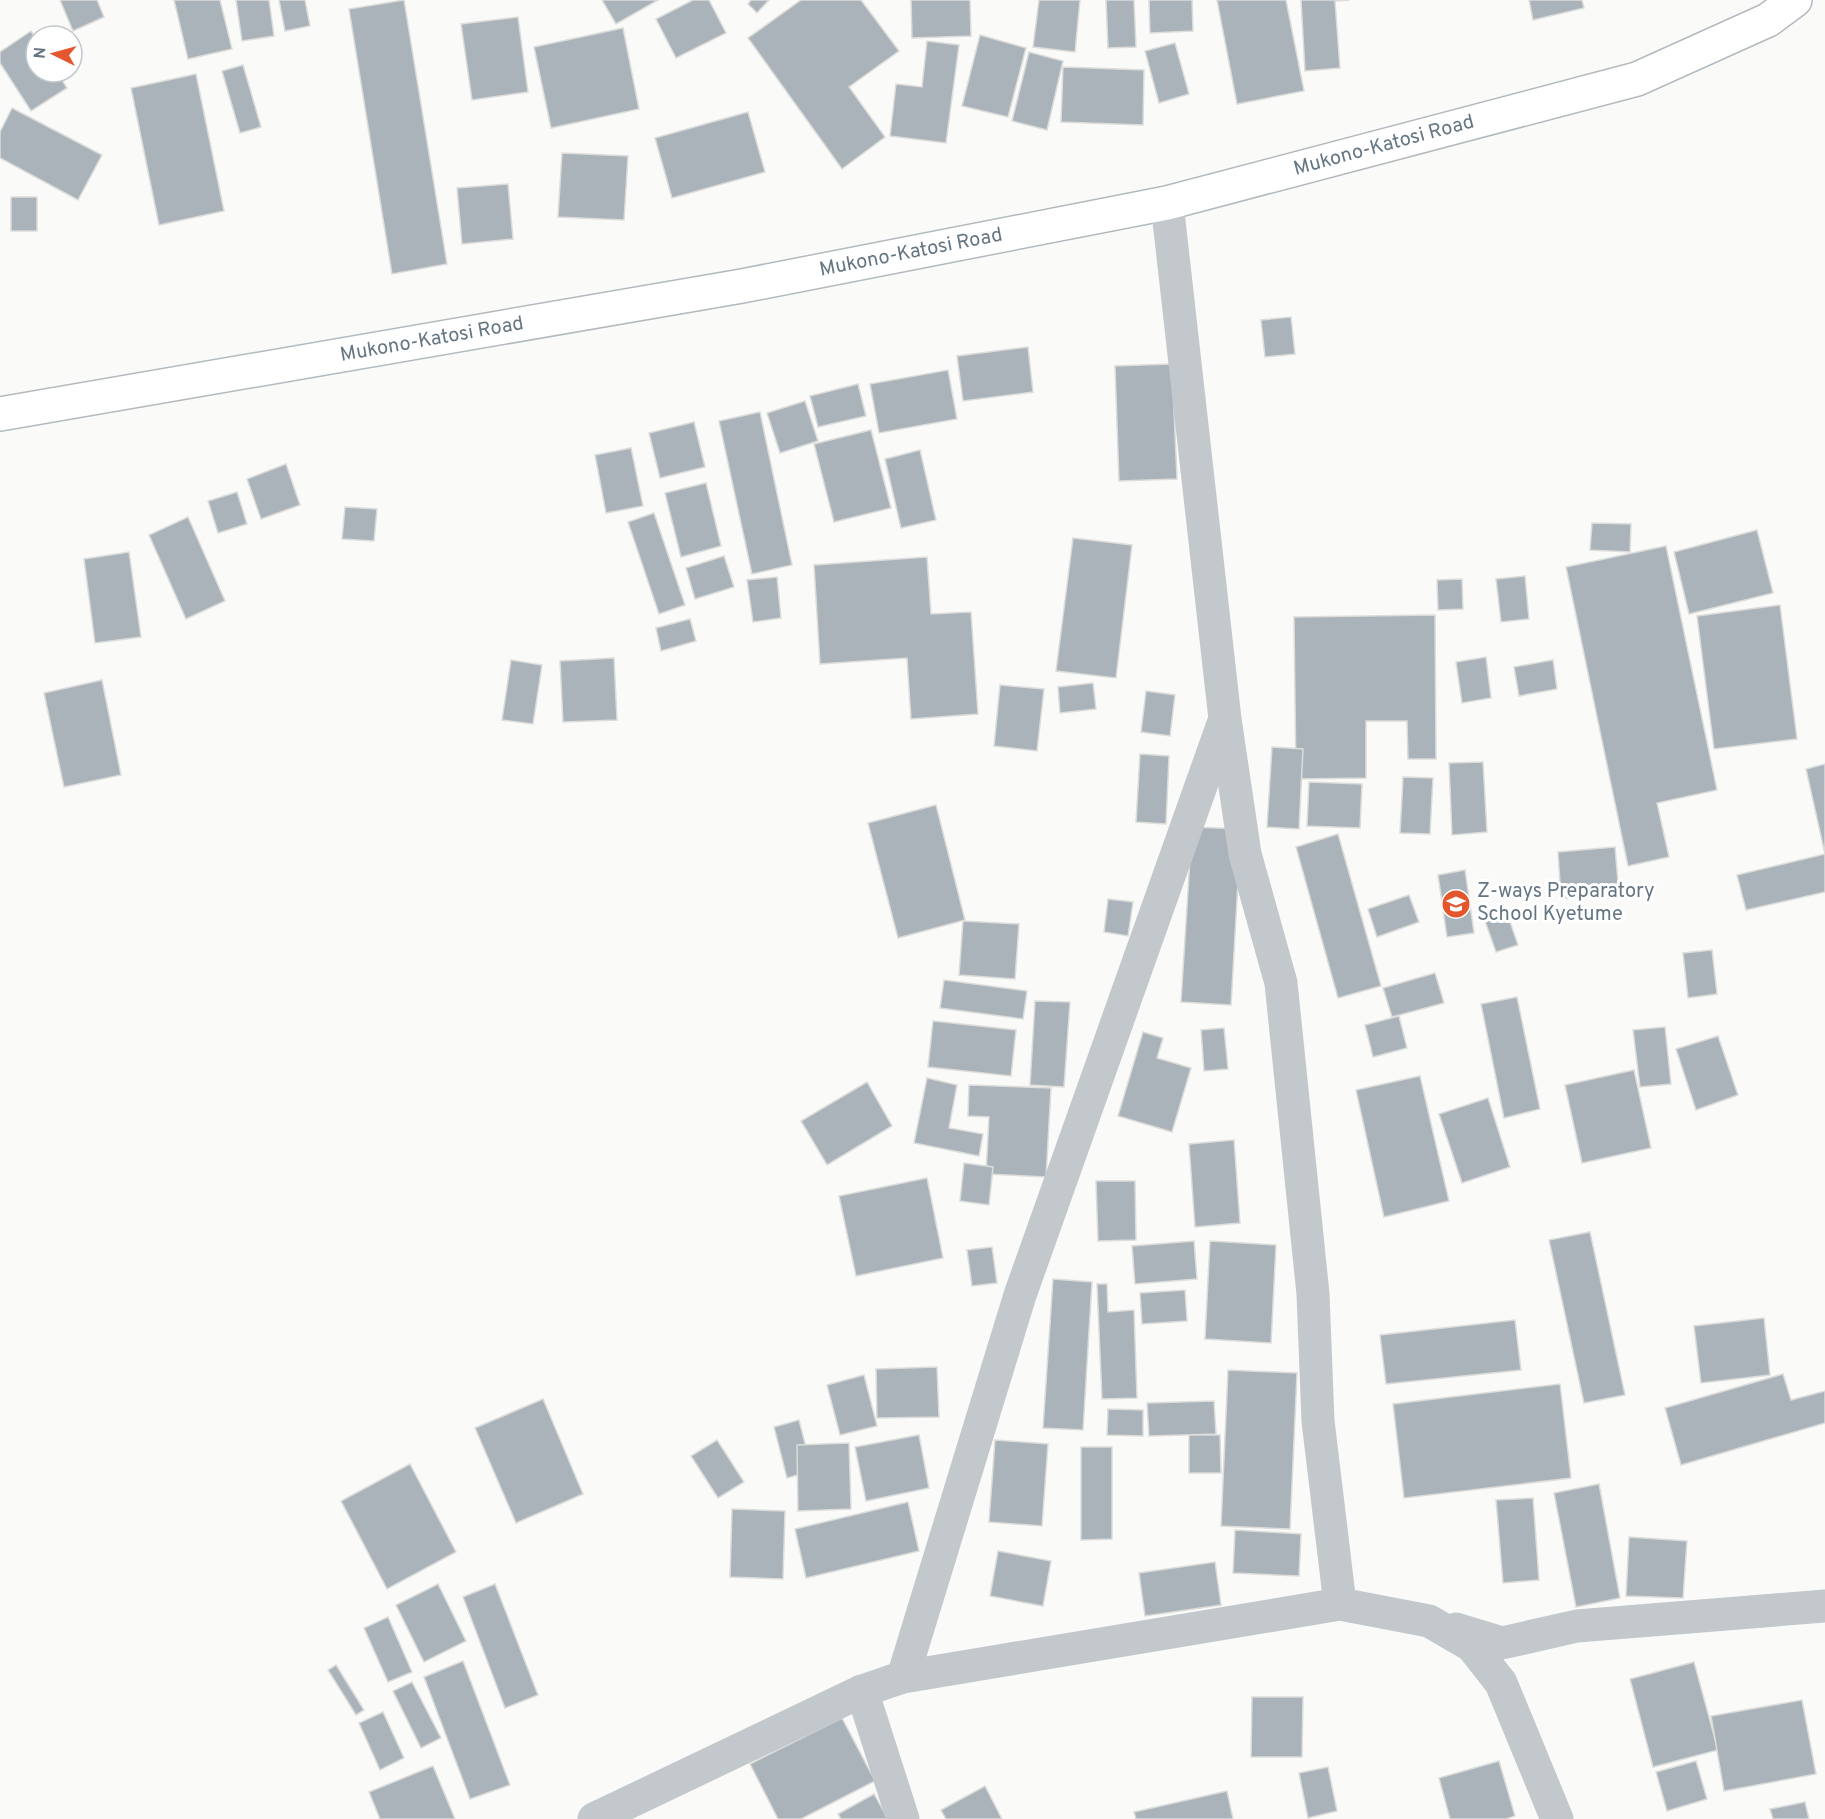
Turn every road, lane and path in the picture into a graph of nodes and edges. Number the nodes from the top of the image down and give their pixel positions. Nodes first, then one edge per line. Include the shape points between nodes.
1 (1795, 0) edge
2 (1167, 202) junction
3 (0, 414) edge
4 (1225, 719) junction
5 (1340, 1604) junction
6 (1825, 1606) edge
7 (1429, 1621) junction
8 (903, 1677) junction
9 (862, 1691) junction
10 (594, 1819) edge
11 (903, 1819) edge
12 (1557, 1819) edge

1 - 2 main road, Mukono-Katosi Road via 1768,20 1637,79
2 - 3 main road, Mukono-Katosi Road via 742,286
2 - 4 street
4 - 5 street via 1245,854 1281,983 1313,1294 1320,1433
4 - 8 street via 1020,1295
5 - 7 street
5 - 8 street
6 - 7 street via 1577,1626 1502,1643
7 - 12 street via 1472,1646 1500,1683
8 - 9 street
9 - 10 street
9 - 11 street

